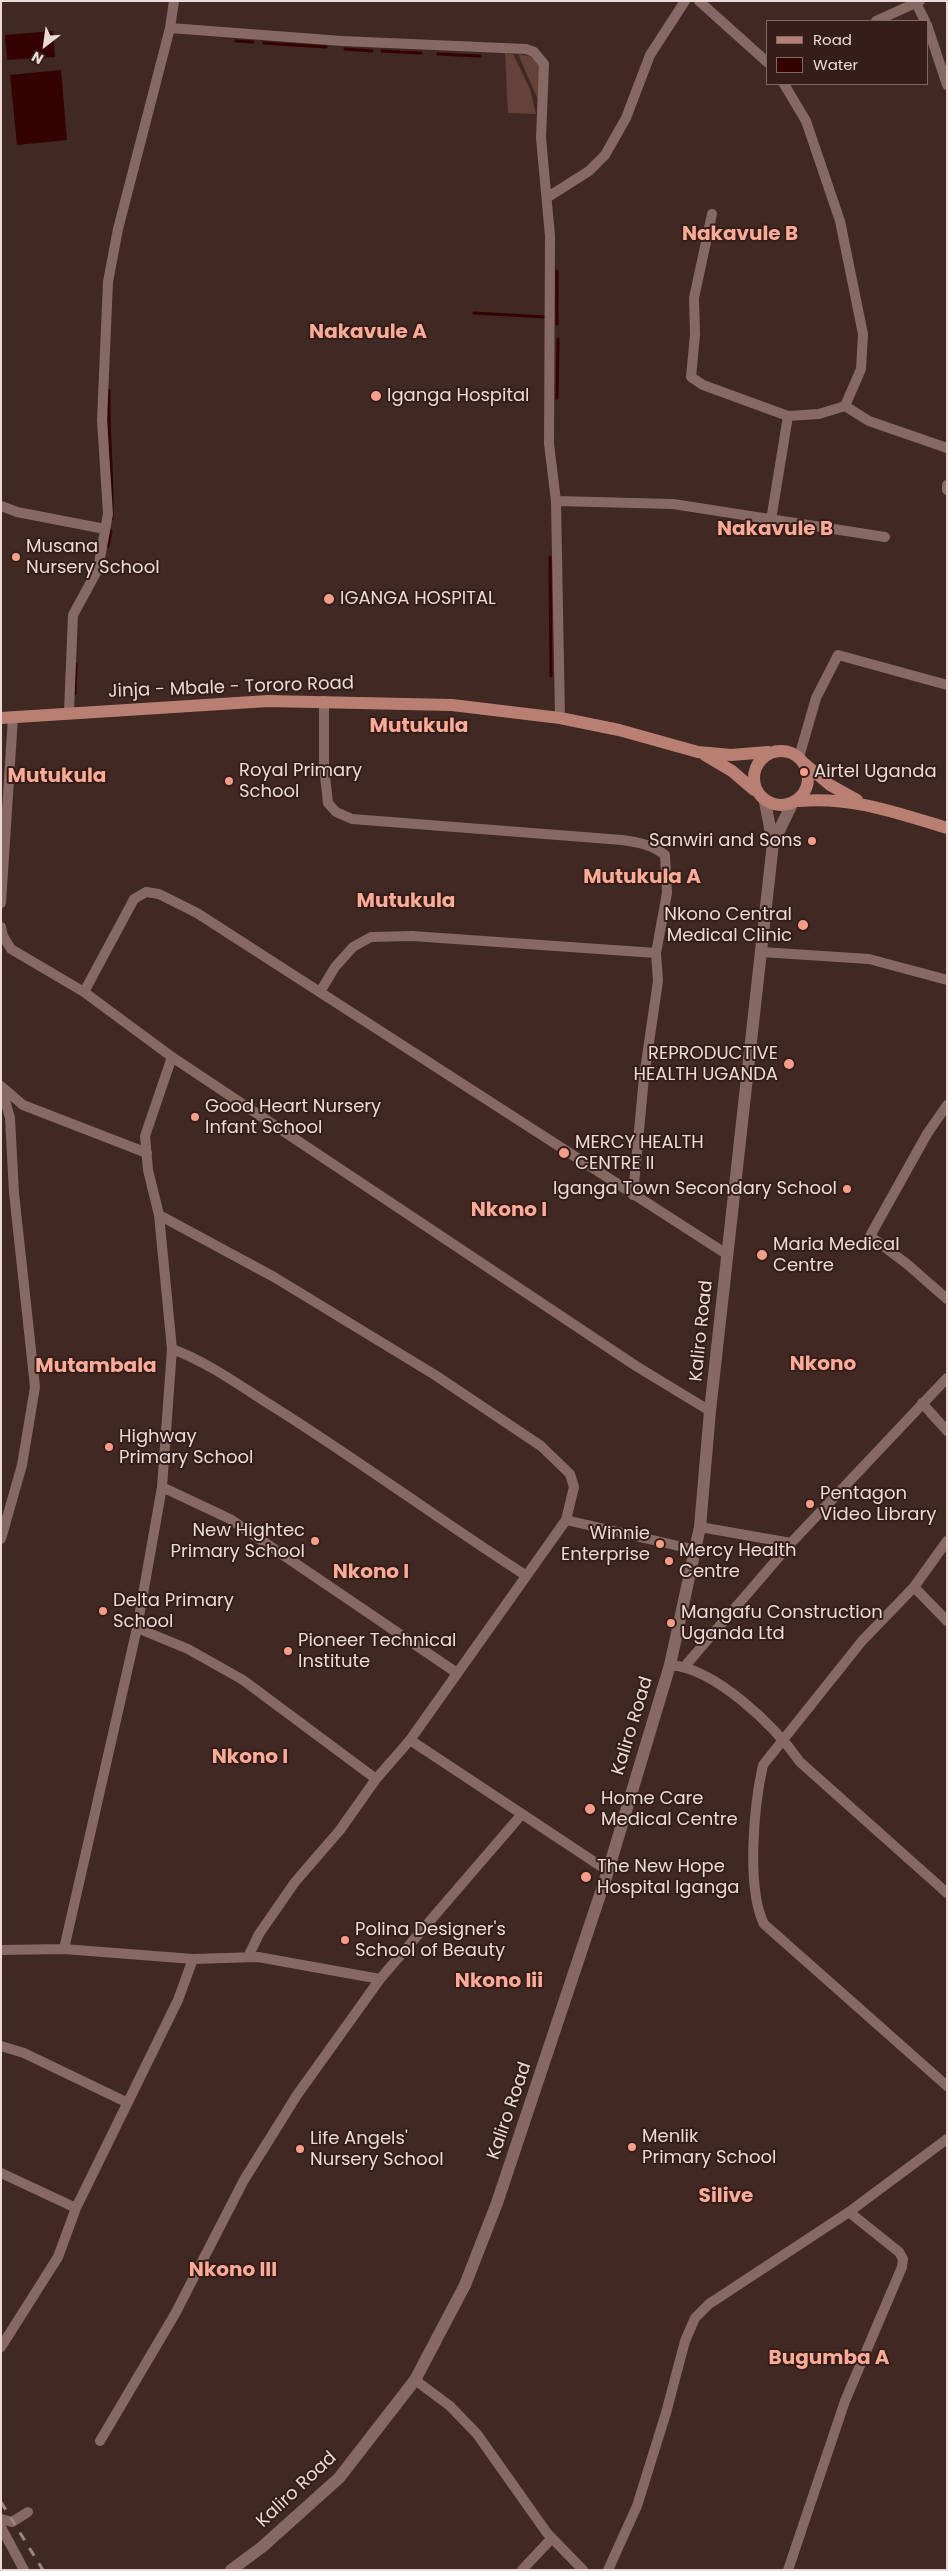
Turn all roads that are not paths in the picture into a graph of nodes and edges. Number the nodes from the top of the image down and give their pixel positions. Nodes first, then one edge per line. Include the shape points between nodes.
1 (174, 1) edge
2 (685, 1) edge
3 (699, 1) edge
4 (918, 2) edge
5 (878, 20) edge
6 (925, 20) edge
7 (170, 28) junction
8 (928, 28) edge
9 (766, 61) edge
10 (785, 85) edge
11 (947, 85) edge
12 (548, 198) junction
13 (712, 214) dead end
14 (845, 406) junction
15 (788, 416) junction
16 (947, 448) edge
17 (947, 486) edge
18 (947, 490) edge
19 (556, 501) junction
20 (1, 506) edge
21 (771, 520) junction
22 (106, 529) junction
23 (885, 536) dead end
24 (947, 685) edge
25 (324, 701) junction
26 (69, 712) junction
27 (7, 717) edge
28 (560, 718) junction
29 (698, 752) junction
30 (768, 752) junction
31 (802, 760) junction
32 (754, 790) junction
33 (765, 802) junction
34 (795, 802) junction
35 (864, 803) junction
36 (947, 828) edge
37 (773, 843) junction
38 (1, 903) edge
39 (1, 927) edge
40 (761, 952) junction
41 (656, 953) junction
42 (947, 980) edge
43 (84, 992) junction
44 (320, 992) junction
45 (172, 1057) junction
46 (1, 1086) edge
47 (947, 1105) edge
48 (147, 1153) junction
49 (633, 1195) junction
50 (159, 1215) junction
51 (728, 1255) junction
52 (947, 1299) edge
53 (172, 1349) junction
54 (947, 1378) edge
55 (922, 1403) junction
56 (710, 1411) junction
57 (947, 1431) edge
58 (162, 1488) junction
59 (566, 1520) junction
60 (700, 1528) junction
61 (1, 1539) edge
62 (947, 1541) edge
63 (791, 1543) junction
64 (696, 1550) junction
65 (525, 1576) junction
66 (914, 1587) junction
67 (947, 1621) edge
68 (137, 1628) junction
69 (670, 1665) junction
70 (685, 1666) junction
71 (456, 1673) junction
72 (783, 1738) junction
73 (410, 1740) junction
74 (376, 1779) junction
75 (522, 1814) junction
76 (608, 1871) junction
77 (947, 1893) edge
78 (64, 1949) junction
79 (1, 1950) edge
80 (248, 1957) junction
81 (193, 1959) junction
82 (380, 1979) junction
83 (1, 2046) edge
84 (947, 2086) edge
85 (126, 2102) junction
86 (947, 2139) edge
87 (1, 2173) edge
88 (76, 2208) junction
89 (848, 2212) junction
90 (1, 2347) edge
91 (415, 2380) junction
92 (100, 2441) dead end
93 (28, 2512) dead end
94 (1, 2519) edge
95 (1, 2527) edge
96 (552, 2538) junction
97 (24, 2570) edge
98 (231, 2570) edge
99 (522, 2570) edge
100 (583, 2570) edge
101 (608, 2570) edge
102 (788, 2570) edge

1 - 7 street
2 - 12 street via 650,56 626,118 605,155 589,171
3 - 9 street
4 - 5 street
4 - 6 street
7 - 12 street via 534,52 544,64 545,72 541,138
7 - 22 street via 118,229 108,282 102,420 108,514
8 - 11 street
10 - 14 street via 806,121 840,221 863,334 860,369
12 - 19 street via 549,444
13 - 15 street via 694,298 691,377 703,385
14 - 15 street via 819,414
14 - 16 street via 868,421
15 - 21 street
17 - 18 street
19 - 21 street via 673,504
19 - 28 street
20 - 22 street
21 - 23 street
22 - 26 street via 98,569 73,615
24 - 31 street via 838,656 816,698
25 - 26 main road, Jinja - Mbale - Tororo Road
25 - 28 main road, Jinja - Mbale - Tororo Road via 460,706
25 - 41 street via 324,767 328,803 336,812 352,819 622,840 656,848 665,855 667,893
26 - 27 main road, Jinja - Mbale - Tororo Road
27 - 38 street
28 - 29 main road, Jinja - Mbale - Tororo Road
29 - 30 main road, Jinja - Mbale - Tororo Road via 731,755
29 - 32 main road, Jinja - Mbale - Tororo Road via 732,771
30 - 31 main road via 784,750
30 - 32 main road via 757,767
31 - 34 main road via 806,783
31 - 35 main road via 830,785
32 - 33 main road
33 - 34 main road via 780,805
33 - 37 main road, Kaliro Road
34 - 35 main road via 825,798
34 - 37 main road, Kaliro Road
35 - 36 main road
37 - 40 main road, Kaliro Road
39 - 43 street via 11,949
40 - 42 street via 869,959
40 - 51 main road, Kaliro Road
41 - 44 street via 412,936 371,937 353,947 335,966
41 - 49 street via 658,982 644,1078
43 - 44 street via 134,899 146,892 158,894 197,912
43 - 45 street
44 - 49 street
45 - 48 street via 145,1136
45 - 56 street via 636,1366
46 - 48 street via 23,1105
46 - 61 street via 10,1118 14,1194 35,1387 22,1465
47 - 52 street via 927,1134 870,1236
48 - 50 street
49 - 51 street
50 - 53 street
50 - 59 street via 282,1282 435,1375 542,1446 570,1474 574,1487
51 - 56 main road, Kaliro Road
53 - 58 street
53 - 65 street via 199,1358
54 - 55 street
55 - 57 street
55 - 63 street
56 - 60 main road, Kaliro Road
58 - 68 street
58 - 71 street via 230,1519
59 - 64 street
59 - 65 street
60 - 63 street
60 - 64 main road, Kaliro Road
62 - 66 street
63 - 70 street
64 - 69 main road, Kaliro Road
65 - 71 street
66 - 67 street
66 - 72 street via 862,1641
68 - 74 street via 188,1649 243,1680
68 - 78 street
69 - 70 street
69 - 76 main road, Kaliro Road
70 - 72 street via 738,1698
71 - 73 street
72 - 77 street via 800,1762
72 - 84 street via 763,1764 758,1787 753,1882 757,1910 764,1924 783,1943
73 - 74 street
73 - 75 street
74 - 80 street via 340,1830 295,1882 259,1934
75 - 76 street
75 - 82 street
76 - 91 main road, Kaliro Road via 497,2203 465,2285
78 - 79 street
78 - 81 street
80 - 81 street
80 - 82 street
81 - 85 street via 178,2000
82 - 92 street via 297,2095 244,2180 175,2314
83 - 85 street via 24,2053
85 - 88 street
86 - 89 street
87 - 88 street
88 - 90 street via 58,2257
89 - 101 street via 709,2304 695,2318 685,2341 637,2506
89 - 102 street via 899,2252 903,2259 902,2267 846,2401
91 - 96 street via 450,2406 477,2434
91 - 98 main road, Kaliro Road via 339,2478 262,2547
93 - 94 street via 12,2522
95 - 97 street
96 - 99 street
96 - 100 street

